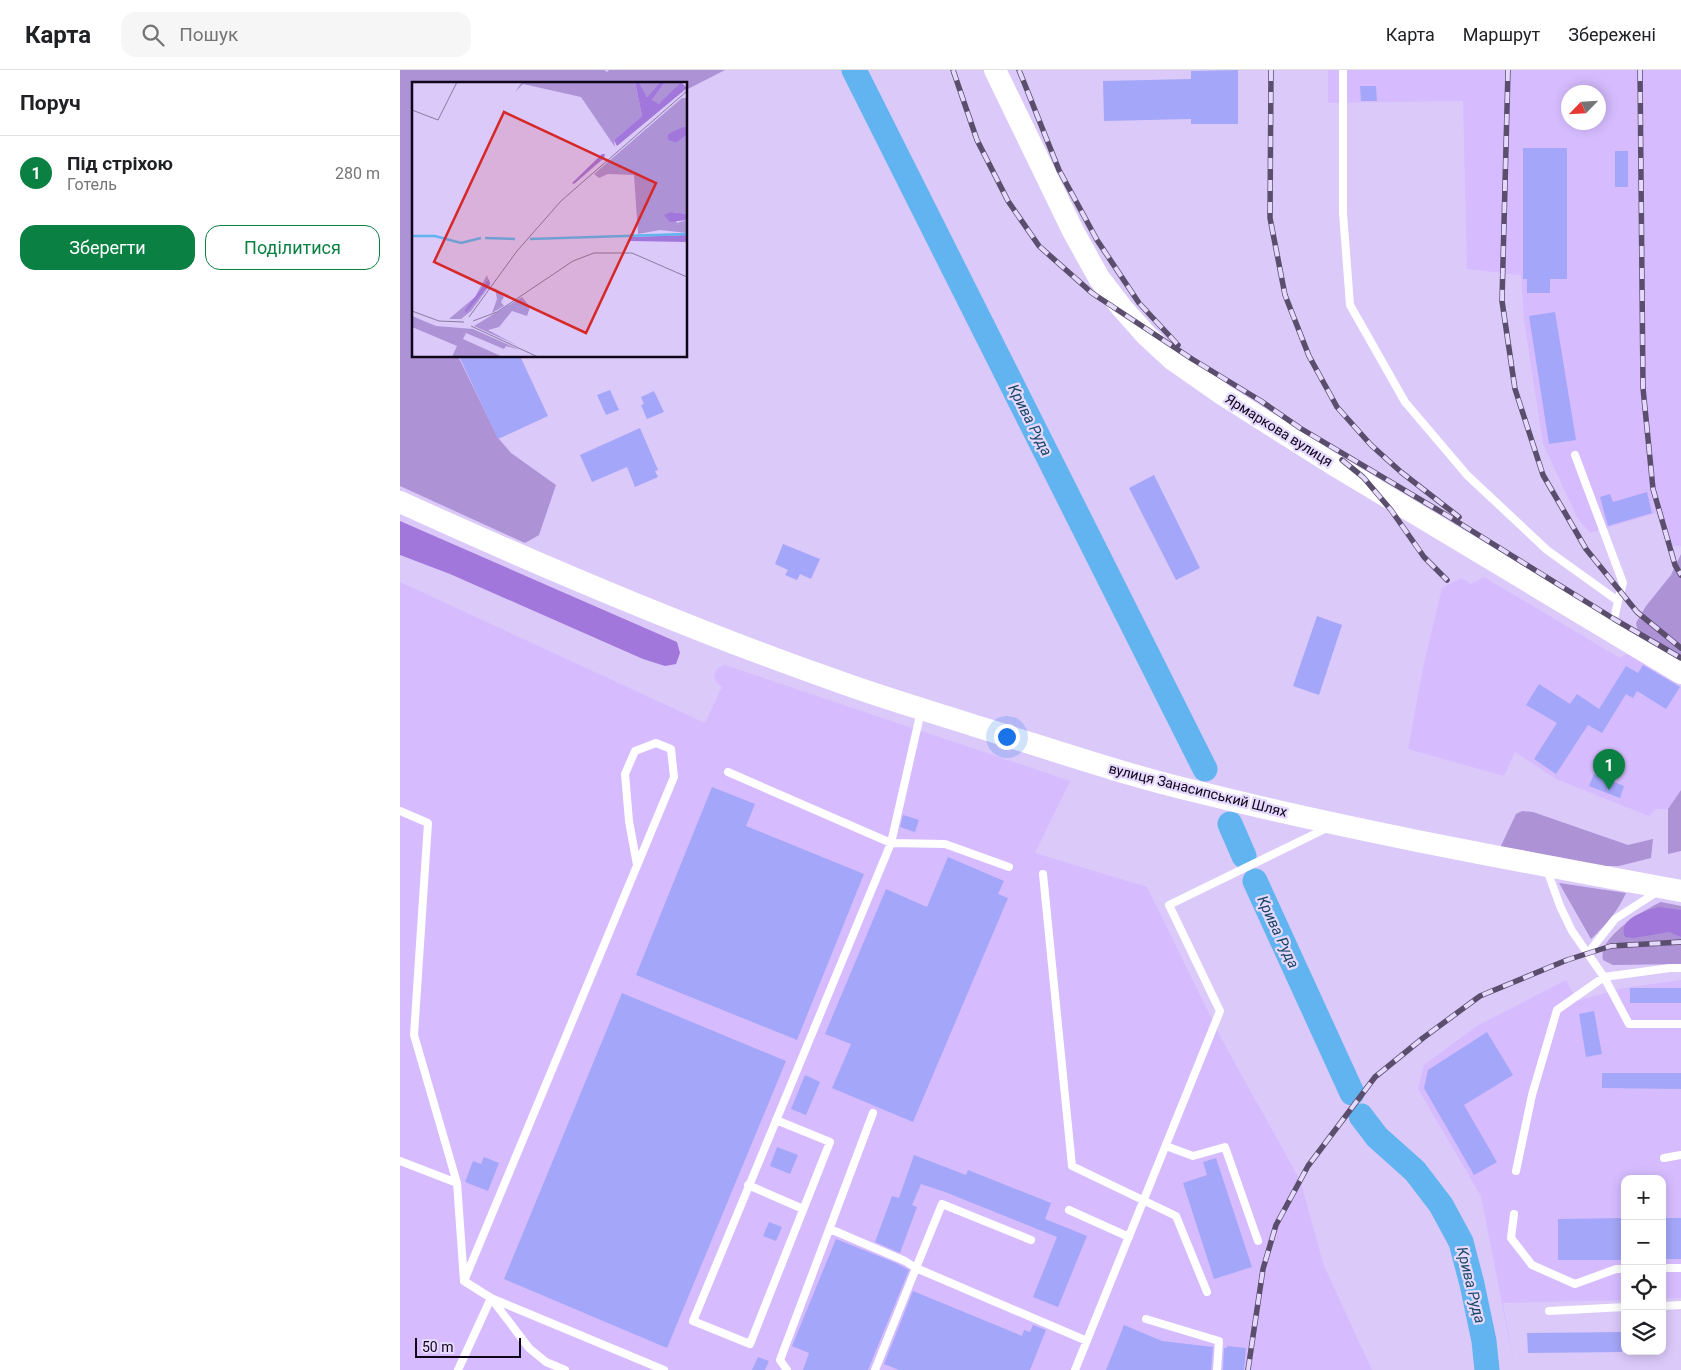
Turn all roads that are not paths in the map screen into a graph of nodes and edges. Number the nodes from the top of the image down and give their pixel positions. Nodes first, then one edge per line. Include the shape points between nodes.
1 (995, 70) edge
2 (1343, 70) edge
3 (1575, 455) dead end
4 (400, 502) edge
5 (1618, 601) junction
6 (1612, 631) junction
7 (1681, 673) edge
8 (922, 709) junction
9 (728, 772) dead end
10 (400, 812) edge
11 (1334, 824) junction
12 (891, 843) junction
13 (637, 865) junction
14 (1546, 865) junction
15 (1009, 867) dead end
16 (1043, 874) dead end
17 (1673, 887) edge
18 (1588, 953) junction
19 (1681, 968) edge
20 (1604, 977) junction
21 (1681, 1024) edge
22 (873, 1113) dead end
23 (776, 1120) junction
24 (1166, 1146) junction
25 (1681, 1155) edge
26 (1664, 1158) dead end
27 (400, 1162) edge
28 (1516, 1171) dead end
29 (457, 1183) junction
30 (748, 1185) junction
31 (1144, 1201) junction
32 (803, 1208) junction
33 (1069, 1210) dead end
34 (1514, 1214) dead end
35 (830, 1229) junction
36 (1129, 1237) junction
37 (1031, 1240) dead end
38 (1258, 1241) dead end
39 (916, 1268) junction
40 (1666, 1268) edge
41 (1681, 1268) edge
42 (1621, 1269) edge
43 (464, 1282) junction
44 (1207, 1292) dead end
45 (491, 1298) junction
46 (1681, 1305) edge
47 (1666, 1306) edge
48 (1621, 1307) edge
49 (1549, 1311) dead end
50 (1146, 1319) dead end
51 (1087, 1341) junction
52 (458, 1370) edge
53 (565, 1370) edge
54 (664, 1370) edge
55 (787, 1370) edge
56 (875, 1370) edge
57 (1075, 1370) edge
58 (1217, 1370) edge

1 - 6 main road, Ярмаркова вулиця via 1094,270 1122,308 1172,359 1323,458
2 - 5 lane via 1343,213 1350,305 1405,402 1467,475 1547,550
3 - 5 lane via 1623,582
4 - 8 main road, вулиця Занасипський Шлях via 727,641
5 - 6 lane
6 - 7 main road, Ярмаркова вулиця
8 - 11 main road, вулиця Занасипський Шлях via 1126,773
8 - 12 lane
9 - 12 lane
10 - 29 lane via 428,823 414,1035
11 - 14 main road, вулиця Занасипський Шлях
11 - 24 lane via 1169,905 1220,1011
12 - 15 lane via 945,844
12 - 23 lane
13 - 13 lane via 674,777 671,750 656,742 635,751 625,774
13 - 43 lane
14 - 17 main road, вулиця Занасипський Шлях
14 - 18 lane via 1560,906
16 - 31 lane via 1072,1166
17 - 18 lane via 1615,919
18 - 20 lane
19 - 20 lane
20 - 21 lane via 1629,1024
20 - 28 lane via 1557,1010 1532,1095
22 - 35 lane
23 - 30 lane
23 - 32 lane via 830,1142
24 - 31 lane
24 - 38 lane via 1193,1156 1225,1147
25 - 26 lane
27 - 29 lane
29 - 43 lane
30 - 32 lane
30 - 32 lane via 693,1320 750,1344
31 - 36 lane
31 - 44 lane via 1176,1216
33 - 36 lane
34 - 42 lane via 1511,1238 1532,1265 1575,1284
35 - 39 lane
35 - 55 lane via 780,1360
36 - 51 lane
37 - 39 lane via 942,1204
39 - 51 lane
39 - 56 lane
40 - 41 lane
43 - 45 lane
45 - 52 lane
45 - 53 lane via 529,1348 546,1362
45 - 54 lane
46 - 47 lane
48 - 49 lane
50 - 58 lane via 1219,1341
51 - 57 lane

